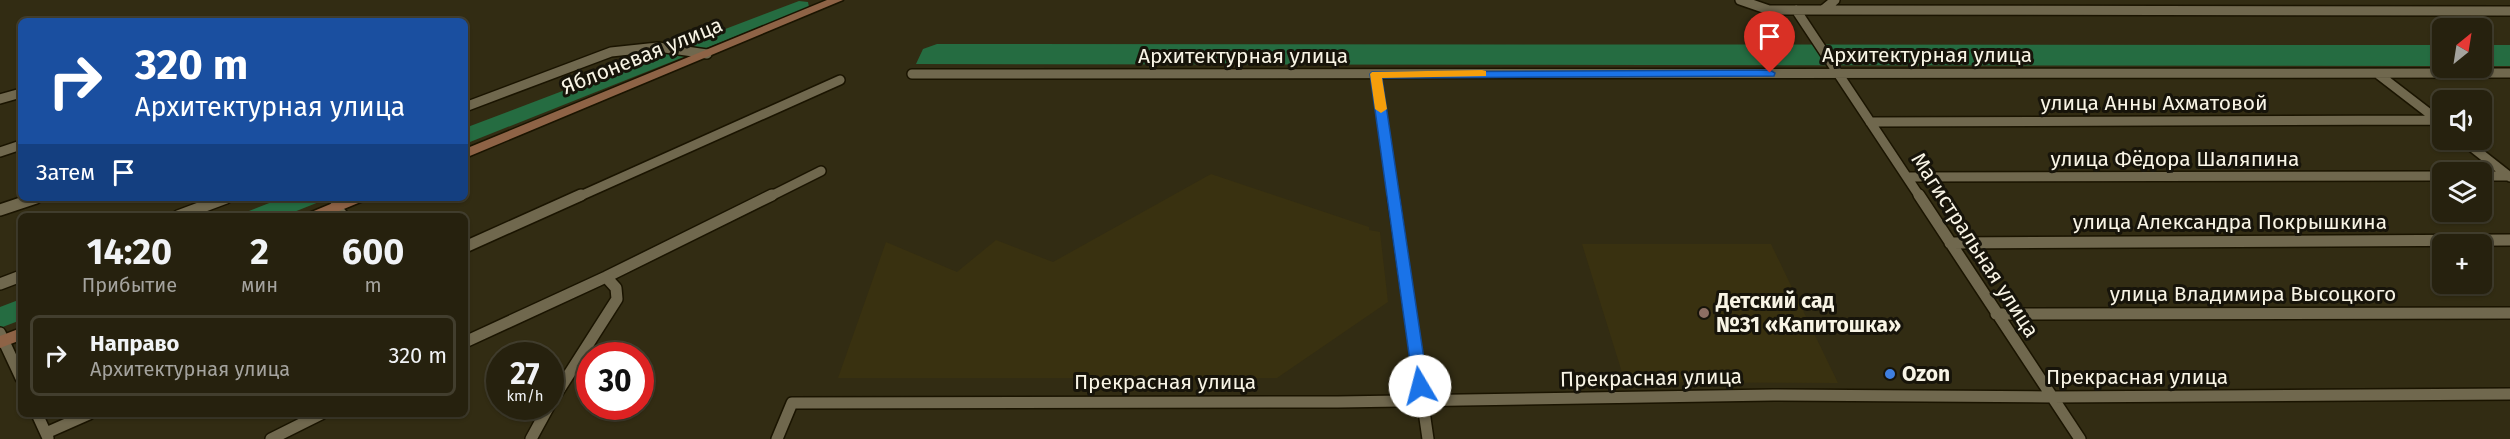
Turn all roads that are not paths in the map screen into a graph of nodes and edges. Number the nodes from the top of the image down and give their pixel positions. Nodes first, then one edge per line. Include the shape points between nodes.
1 (837, 0) edge
2 (1740, 0) edge
3 (1835, 0) edge
4 (1918, 0) edge
5 (2010, 0) edge
6 (2086, 0) edge
7 (2181, 0) edge
8 (2260, 0) edge
9 (2342, 0) edge
10 (2424, 0) edge
11 (1760, 3) edge
12 (2001, 9) junction
13 (1796, 10) junction
14 (1823, 10) junction
15 (1907, 10) junction
16 (2078, 10) junction
17 (2174, 10) junction
18 (2255, 10) junction
19 (2336, 10) junction
20 (2420, 10) junction
21 (2510, 11) edge
22 (708, 54) junction
23 (1838, 73) junction
24 (2510, 73) edge
25 (912, 74) dead end
26 (1376, 74) junction
27 (2378, 74) junction
28 (840, 80) dead end
29 (18, 94) edge
30 (0, 99) edge
31 (468, 106) edge
32 (2432, 116) edge
33 (1870, 122) junction
34 (2432, 122) edge
35 (18, 146) edge
36 (2476, 150) edge
37 (0, 152) edge
38 (468, 153) edge
39 (821, 171) dead end
40 (2432, 176) edge
41 (2492, 176) edge
42 (2510, 176) edge
43 (1907, 177) junction
44 (27, 201) edge
45 (218, 201) edge
46 (354, 201) edge
47 (0, 210) edge
48 (339, 212) edge
49 (186, 213) edge
50 (2510, 240) edge
51 (1950, 243) junction
52 (468, 247) edge
53 (18, 277) edge
54 (606, 277) junction
55 (0, 284) edge
56 (2510, 313) edge
57 (1996, 314) junction
58 (18, 335) edge
59 (1, 338) edge
60 (468, 341) edge
61 (18, 372) edge
62 (564, 383) edge
63 (2510, 394) edge
64 (2052, 398) junction
65 (1422, 401) junction
66 (39, 417) edge
67 (83, 417) edge
68 (315, 417) edge
69 (542, 420) edge
70 (47, 436) edge
71 (271, 439) edge
72 (531, 439) edge
73 (777, 439) edge
74 (1428, 439) edge
75 (2080, 439) edge

1 - 22 street, Яблоневая улица
2 - 11 street
3 - 14 street
4 - 15 street
5 - 12 street
6 - 16 street
7 - 17 street
8 - 18 street
9 - 19 street
10 - 20 street
11 - 13 street via 1768,10
12 - 15 street
12 - 16 street
13 - 14 street
13 - 23 street, Магистральная улица
14 - 15 street
16 - 17 street
17 - 18 street
18 - 19 street
19 - 20 street
20 - 21 street
22 - 31 street via 658,47 610,52
22 - 38 street, Яблоневая улица
23 - 26 street, Архитектурная улица
23 - 27 street, Архитектурная улица
23 - 33 street, Магистральная улица
24 - 27 street, Архитектурная улица
25 - 26 street, Архитектурная улица
26 - 65 street
27 - 32 street
28 - 52 street
29 - 30 street
33 - 34 street, улица Анны Ахматовой
33 - 43 street, Магистральная улица
35 - 37 street
36 - 42 street
39 - 54 street
40 - 43 street, улица Фёдора Шаляпина
41 - 42 street
43 - 51 street, Магистральная улица
44 - 47 street
45 - 49 street
46 - 48 street
50 - 51 street, улица Александра Покрышкина
51 - 57 street, Магистральная улица
53 - 55 street
54 - 60 street
54 - 62 street via 616,288 617,298
56 - 57 street, улица Владимира Высоцкого
57 - 64 street, Магистральная улица
58 - 59 street
59 - 61 street
63 - 64 street, Прекрасная улица
64 - 65 street, Прекрасная улица via 1773,395
64 - 75 street, Магистральная улица
65 - 73 street, Прекрасная улица via 792,403
65 - 74 street
66 - 70 street
67 - 70 street
68 - 71 street
69 - 72 street

